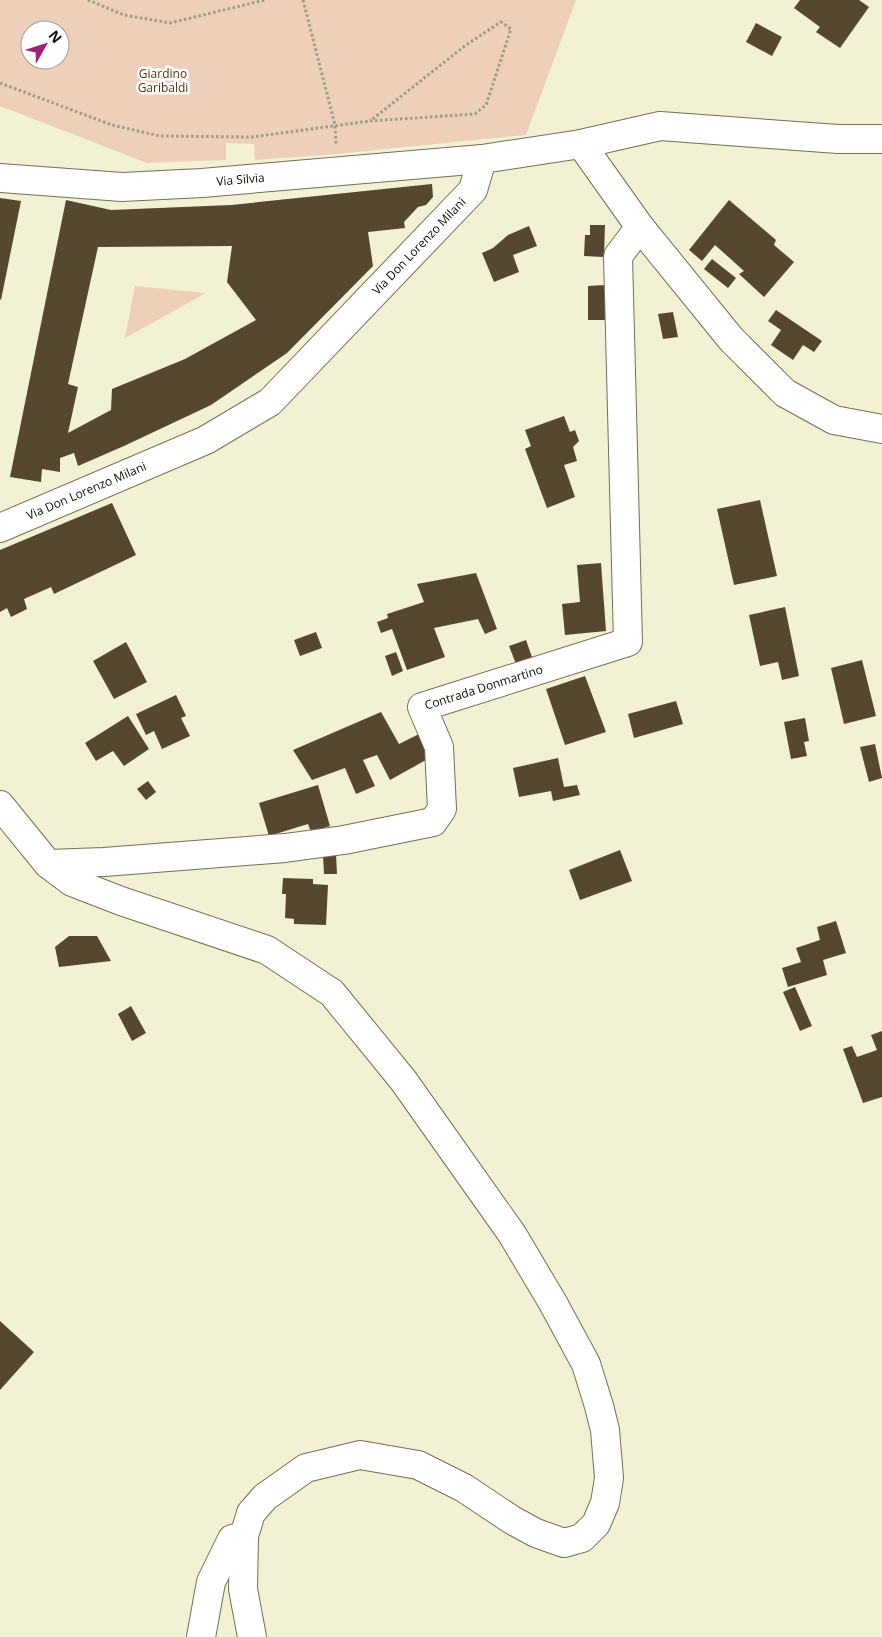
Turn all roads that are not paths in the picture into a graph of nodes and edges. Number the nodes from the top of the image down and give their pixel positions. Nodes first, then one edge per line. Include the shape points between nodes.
1 (882, 139) edge
2 (581, 144) junction
3 (482, 159) junction
4 (0, 178) edge
5 (640, 227) junction
6 (882, 429) edge
7 (0, 528) edge
8 (3, 814) edge
9 (48, 864) junction
10 (244, 1536) junction
11 (201, 1637) edge
12 (252, 1637) edge

1 - 2 street via 838,139 660,126
2 - 3 street
2 - 5 street
3 - 4 street, Via Silvia via 122,187
3 - 7 street, Via Don Lorenzo Milani via 473,190 270,402 206,440
5 - 6 street via 731,339 785,393 834,420
5 - 9 street, Contrada Donmartino via 618,256 628,642 422,707 439,747 442,809 433,822 286,848
8 - 9 street
9 - 10 street via 72,882 121,902 267,950 332,994 403,1080 512,1234 586,1364 599,1406 608,1478 605,1503 596,1524 582,1538 564,1543 536,1533 464,1488 418,1465 360,1455 306,1468 265,1497 251,1513
10 - 11 street via 232,1539 212,1582
10 - 12 street via 243,1589

